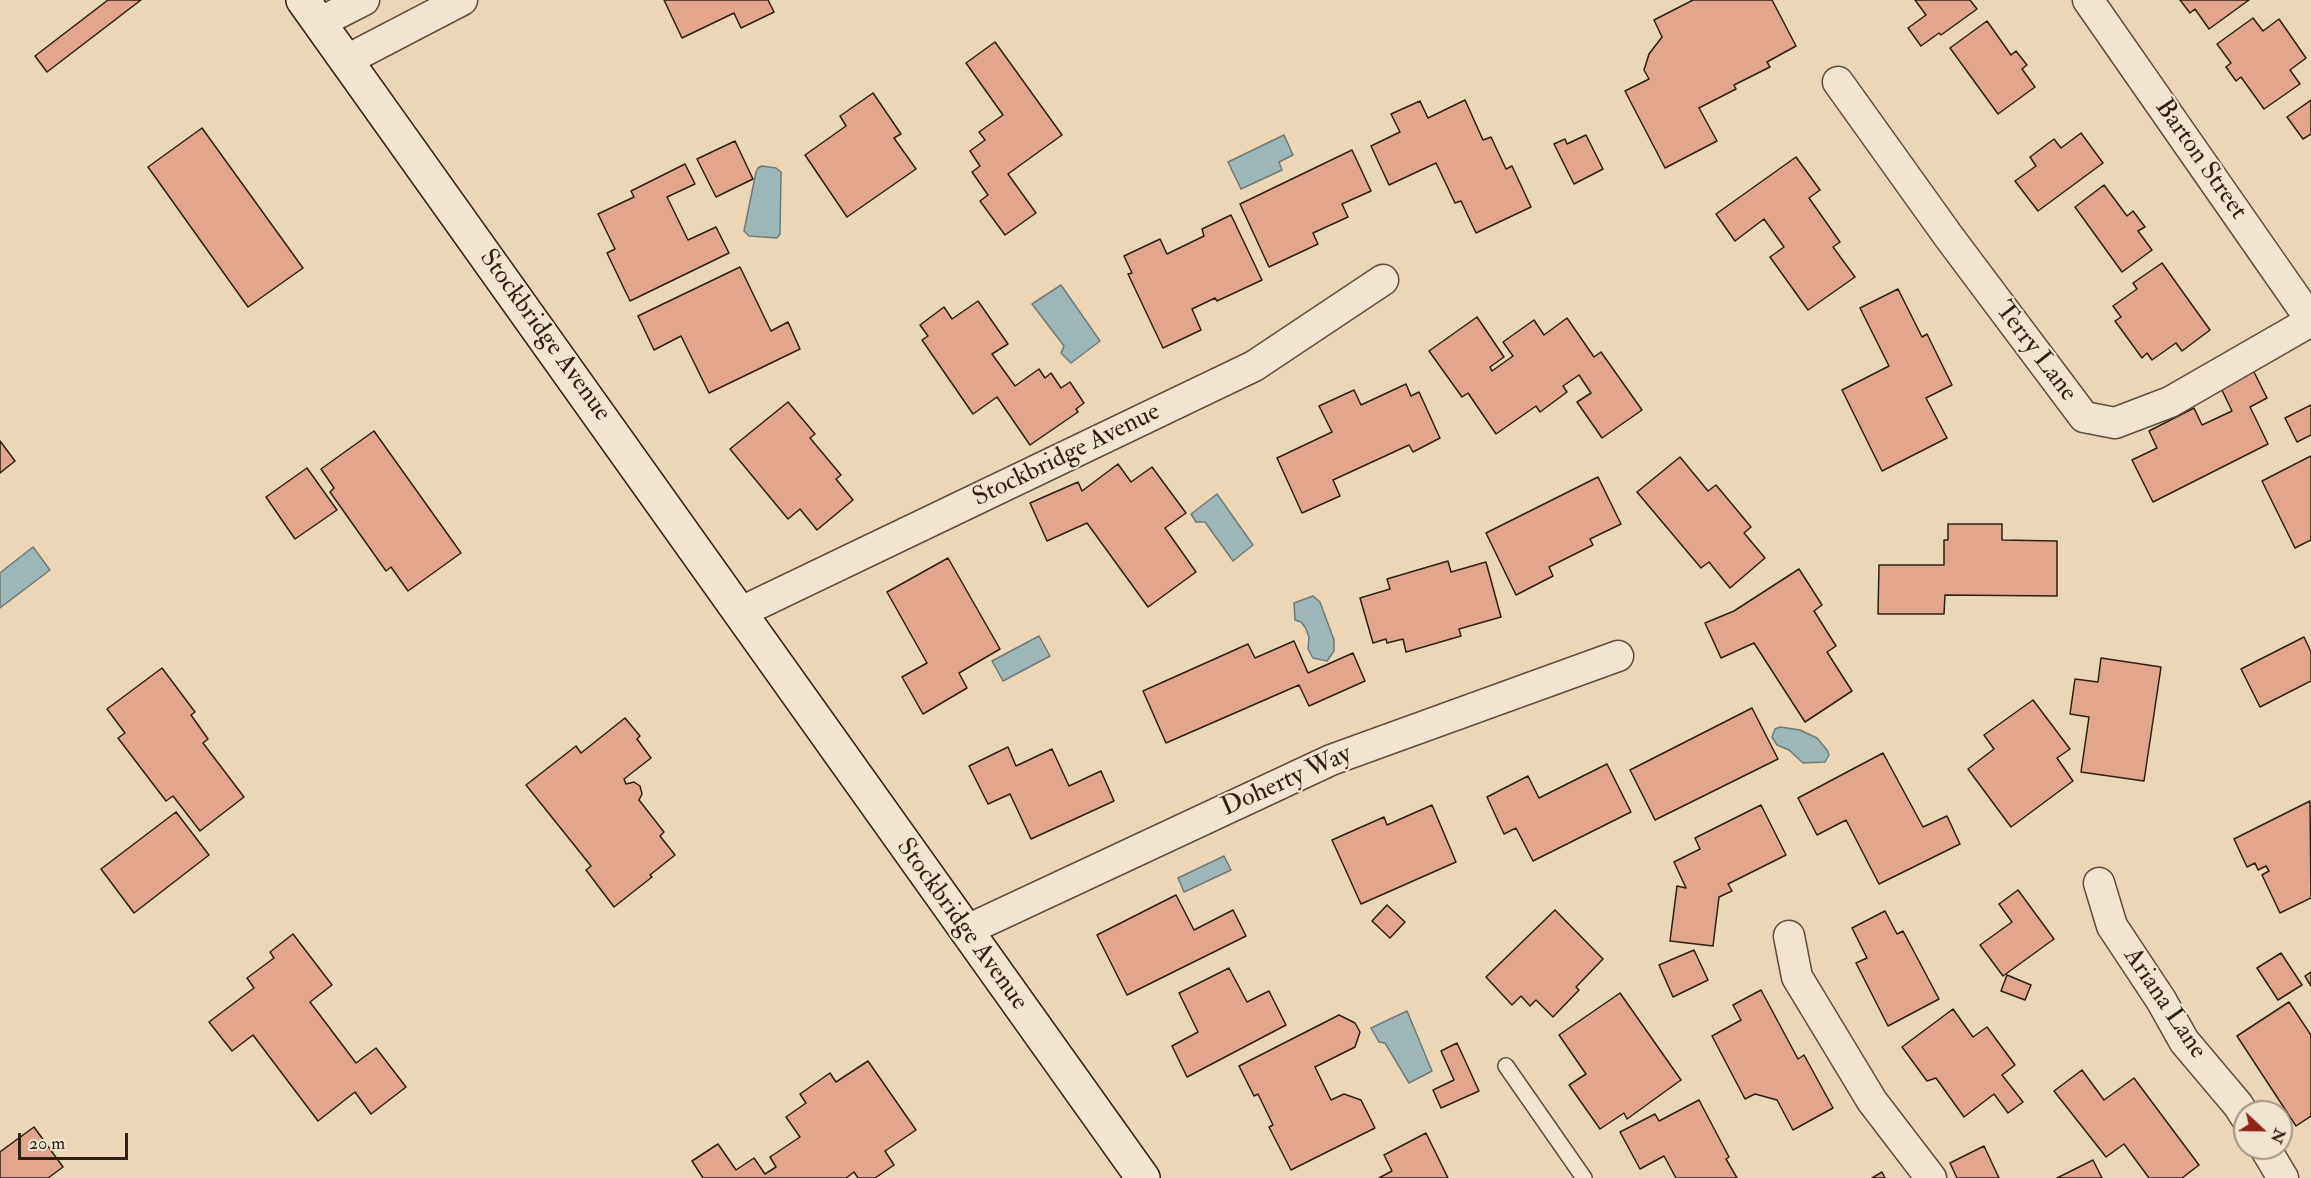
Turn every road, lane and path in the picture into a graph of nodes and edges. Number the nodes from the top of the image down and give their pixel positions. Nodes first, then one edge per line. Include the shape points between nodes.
1 (364, 0) edge
2 (462, 0) edge
3 (2088, 0) edge
4 (311, 11) edge
5 (345, 61) junction
6 (1838, 82) dead end
7 (1383, 280) dead end
8 (2311, 320) edge
9 (739, 613) junction
10 (1618, 656) dead end
11 (2099, 883) dead end
12 (965, 931) junction
13 (1789, 936) dead end
14 (1506, 1066) dead end
15 (2234, 1100) edge
16 (2272, 1160) edge
17 (1132, 1174) edge
18 (1584, 1178) edge
19 (1931, 1178) edge
20 (2283, 1178) edge

1 - 4 street
2 - 5 street
3 - 8 street, Barton Street
4 - 5 street, Stockbridge Avenue
5 - 9 street, Stockbridge Avenue
6 - 8 street, Terry Lane via 2084,417 2115,423 2170,402
7 - 9 street, Stockbridge Avenue via 1254,366
9 - 12 street, Stockbridge Avenue
10 - 12 street, Doherty Way via 1331,760
11 - 15 street, Ariana Lane via 2112,926 2184,1041
12 - 17 street, Stockbridge Avenue
13 - 19 street via 1797,976 1872,1101
14 - 18 lane
16 - 20 street

